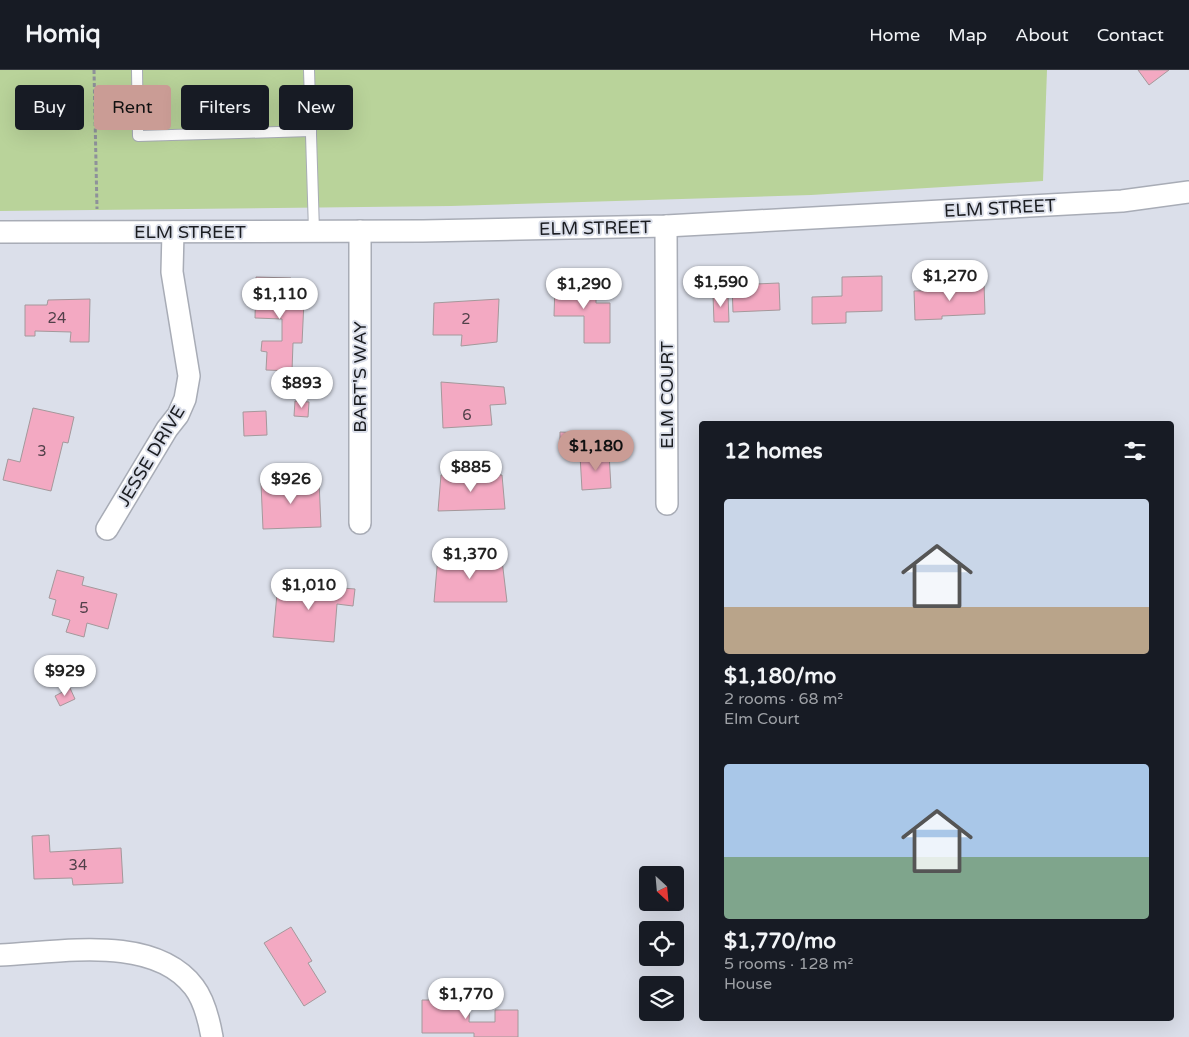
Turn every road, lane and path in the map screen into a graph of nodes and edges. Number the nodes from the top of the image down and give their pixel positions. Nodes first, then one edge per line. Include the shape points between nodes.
1 (94, 70) edge
2 (137, 70) edge
3 (309, 70) edge
4 (311, 131) junction
5 (1189, 192) edge
6 (98, 217) dead end
7 (666, 226) junction
8 (314, 231) junction
9 (360, 231) junction
10 (0, 232) edge
11 (173, 232) junction
12 (667, 504) dead end
13 (360, 523) dead end
14 (107, 529) dead end
15 (0, 955) edge
16 (212, 1037) edge

1 - 6 path
2 - 4 lane via 138,136
3 - 4 lane
4 - 8 lane
5 - 7 street, ELM STREET via 1122,201
7 - 9 street, ELM STREET
7 - 12 street, ELM COURT
8 - 9 street, ELM STREET
8 - 11 street, ELM STREET
9 - 13 street, BART'S WAY
10 - 11 street, ELM STREET
11 - 14 street, JESSE DRIVE via 172,272 187,356 188,388 178,414
15 - 16 street via 88,948 126,952 155,960 172,968 194,987 204,1006

